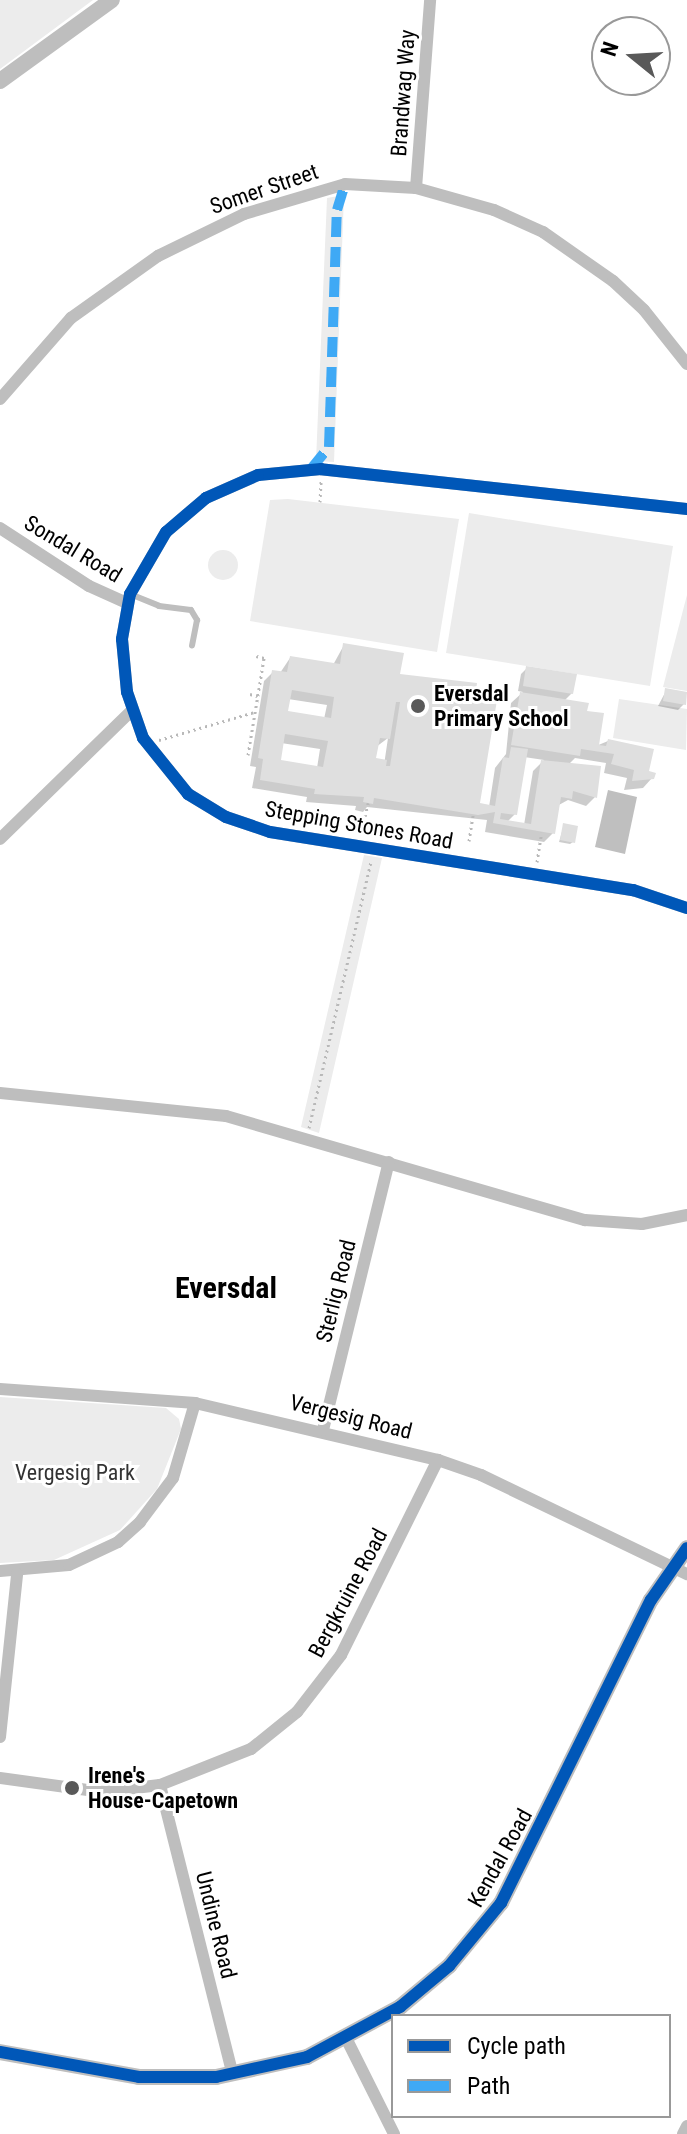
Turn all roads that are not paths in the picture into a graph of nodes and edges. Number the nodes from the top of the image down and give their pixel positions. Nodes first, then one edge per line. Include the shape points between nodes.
1 (112, 0) edge
2 (430, 0) edge
3 (0, 81) edge
4 (416, 188) junction
5 (687, 364) edge
6 (0, 399) edge
7 (687, 509) edge
8 (0, 528) edge
9 (129, 598) junction
10 (192, 646) dead end
11 (131, 711) junction
12 (0, 839) edge
13 (687, 908) edge
14 (0, 1093) edge
15 (389, 1162) junction
16 (687, 1215) edge
17 (0, 1389) edge
18 (195, 1403) junction
19 (323, 1430) junction
20 (438, 1460) junction
21 (687, 1548) edge
22 (671, 1566) junction
23 (0, 1571) edge
24 (17, 1574) junction
25 (687, 1574) edge
26 (0, 1737) edge
27 (0, 1778) edge
28 (160, 1785) junction
29 (347, 2040) junction
30 (0, 2052) edge
31 (233, 2075) junction
32 (687, 2126) edge
33 (394, 2134) edge
34 (683, 2134) edge

1 - 3 street
2 - 4 street, Brandwag Way
4 - 5 street, Somer Street via 494,210 579,254 644,310
4 - 6 street, Somer Street via 345,184 214,226 158,256 71,318
7 - 9 street, Stepping Stones Road via 321,469 275,471 218,490 179,519 155,546
8 - 9 street, Sondal Road via 89,586
9 - 10 lane via 191,610 197,620
9 - 11 street, Stepping Stones Road via 123,673
11 - 12 street
11 - 13 street, Stepping Stones Road via 147,744 188,794 245,825 633,890
14 - 15 street via 214,1115
15 - 16 street via 585,1220 642,1224
15 - 19 street, Sterlig Road
17 - 18 street, Vergesig Road
18 - 19 street, Vergesig Road
18 - 24 street via 173,1478 140,1522 93,1556
19 - 20 street, Vergesig Road
20 - 22 street, Vergesig Road via 481,1475
20 - 28 street, Bergkruine Road via 341,1655 297,1712 230,1761
21 - 22 street, Kendal Road
22 - 25 street, Vergesig Road
22 - 29 street, Kendal Road via 501,1903 429,1986
23 - 24 street
24 - 26 street
27 - 28 street, Bergkruine Road via 86,1792
28 - 31 street, Undine Road
29 - 31 street, Kendal Road via 292,2062
29 - 33 street
30 - 31 street, Kendal Road via 139,2077
32 - 34 street

